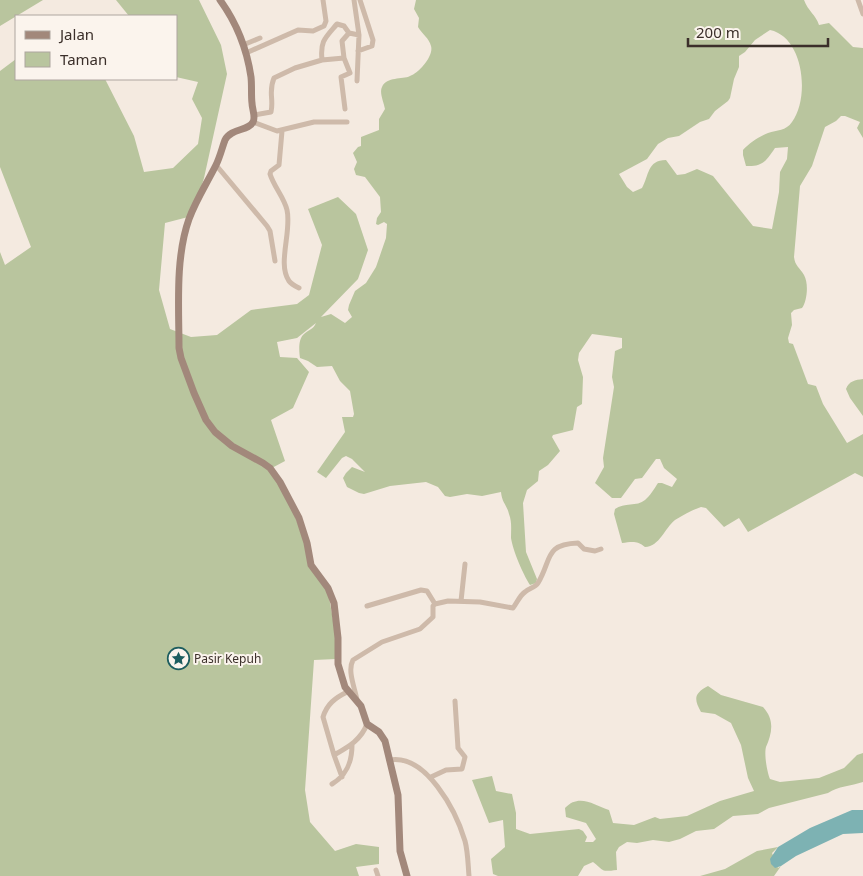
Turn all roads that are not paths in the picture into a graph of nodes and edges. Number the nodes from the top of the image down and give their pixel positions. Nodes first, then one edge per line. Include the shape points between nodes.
1 (220, 0) edge
2 (323, 0) edge
3 (354, 0) edge
4 (360, 0) edge
5 (857, 0) edge
6 (863, 14) edge
7 (349, 33) junction
8 (359, 35) junction
9 (260, 38) dead end
10 (243, 45) junction
11 (358, 51) junction
12 (246, 52) junction
13 (344, 58) junction
14 (322, 60) junction
15 (357, 81) dead end
16 (345, 109) dead end
17 (254, 119) junction
18 (347, 122) dead end
19 (282, 131) junction
20 (216, 165) junction
21 (275, 261) dead end
22 (299, 288) dead end
23 (601, 549) dead end
24 (465, 564) dead end
25 (461, 601) junction
26 (435, 604) junction
27 (367, 606) dead end
28 (348, 692) junction
29 (456, 701) dead end
30 (358, 702) junction
31 (367, 724) junction
32 (352, 745) junction
33 (334, 755) junction
34 (389, 760) junction
35 (342, 777) junction
36 (431, 777) junction
37 (332, 784) dead end
38 (376, 870) dead end
39 (378, 876) edge
40 (407, 876) edge
41 (469, 876) edge

1 - 10 street
2 - 12 street via 324,26 313,31 298,30
3 - 8 street
4 - 11 street via 373,40 372,46
5 - 6 street
7 - 8 street
7 - 13 street via 342,41
7 - 14 street via 344,26 337,24 322,41
8 - 11 street
9 - 10 street
10 - 12 street
11 - 15 street
12 - 17 street
13 - 14 street
13 - 16 street via 350,73 341,77
14 - 17 street via 274,78 270,87 271,112
17 - 19 street
17 - 20 street via 250,126 232,132 226,138
18 - 19 street via 314,122
19 - 22 street via 279,165 270,174 287,211 287,276
20 - 21 street via 267,226
20 - 28 street via 201,191 184,239 180,278 181,358 206,420 232,446 270,468 299,518 311,565 328,588 334,603 338,664
23 - 25 street via 584,549 578,543 558,546 549,557 538,584 525,592 513,608
24 - 25 street
25 - 26 street
26 - 27 street via 427,591 421,590
26 - 30 street via 433,617 420,629 382,642 352,660 350,665
28 - 30 street
28 - 33 street via 327,706 323,717
29 - 36 street via 458,748 465,757 463,767
30 - 31 street
31 - 32 street
31 - 34 street via 382,735
32 - 33 street
32 - 35 street via 352,759
33 - 35 street
34 - 36 street via 399,758
34 - 40 street via 398,795 400,851
35 - 37 street
36 - 41 street via 460,827
38 - 39 street

